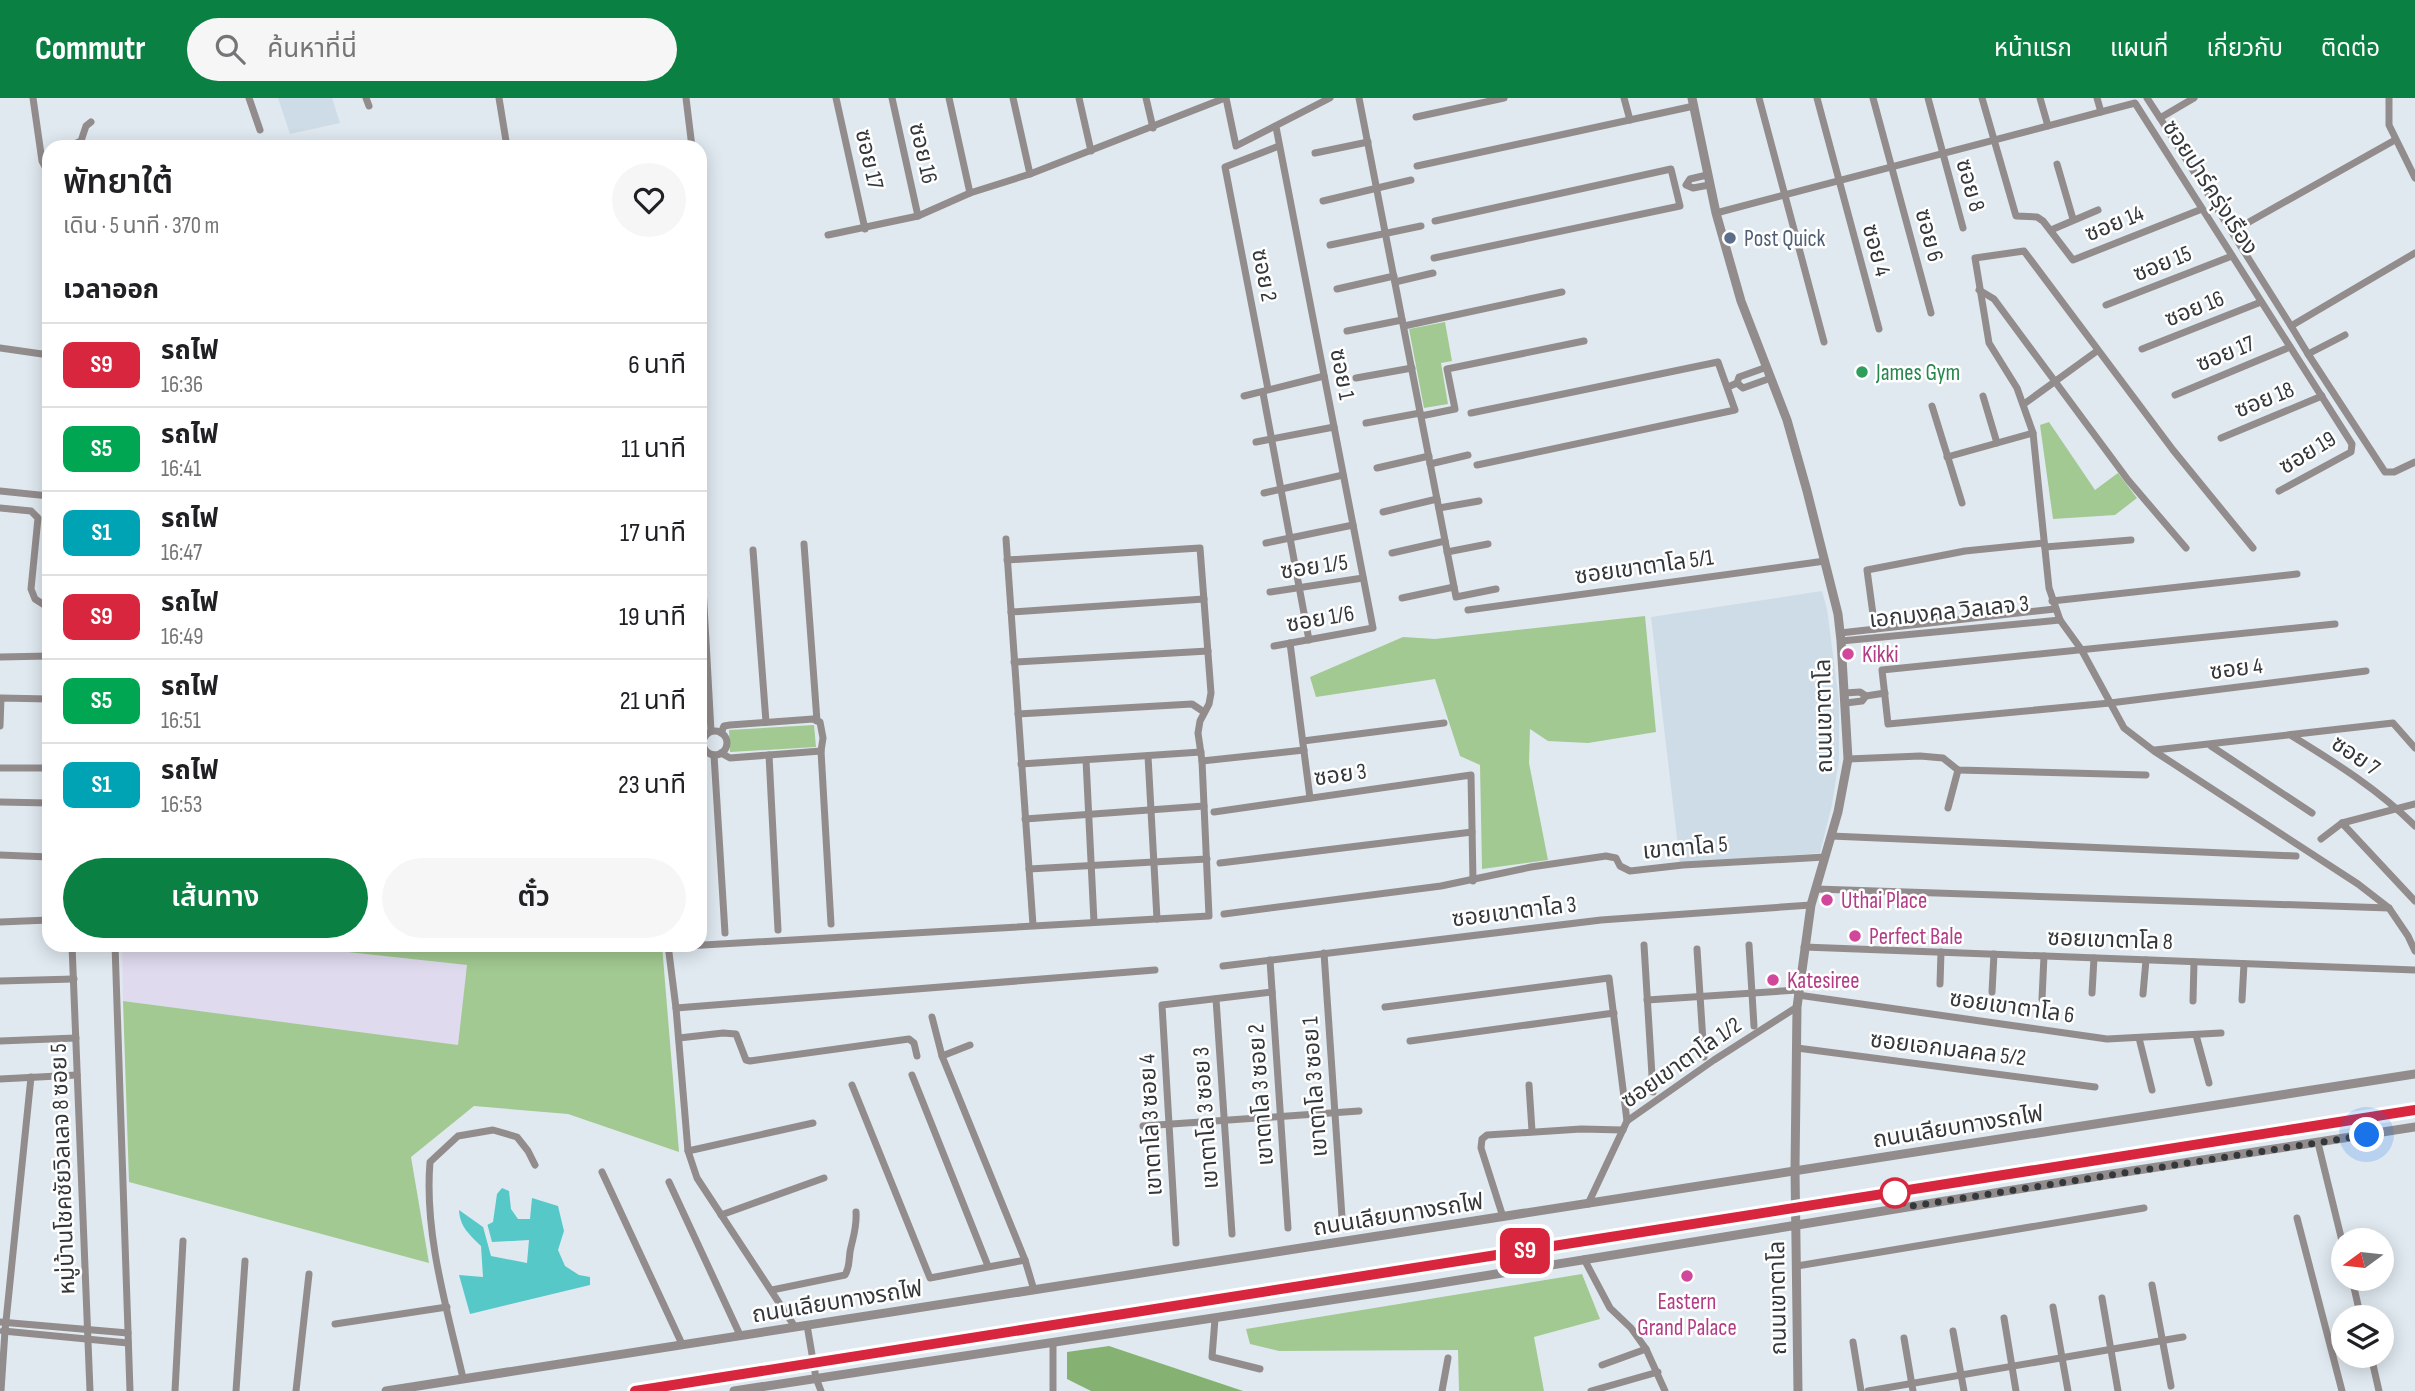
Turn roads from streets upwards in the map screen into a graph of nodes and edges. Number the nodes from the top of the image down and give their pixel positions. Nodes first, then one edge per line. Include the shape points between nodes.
1 (33, 98) edge
2 (249, 98) edge
3 (499, 98) edge
4 (686, 98) edge
5 (836, 98) edge
6 (892, 98) edge
7 (949, 98) edge
8 (1013, 98) edge
9 (1079, 98) edge
10 (1146, 98) edge
11 (1225, 98) edge
12 (1330, 98) edge
13 (1359, 98) edge
14 (1504, 98) edge
15 (1624, 98) edge
16 (1759, 98) edge
17 (1817, 98) edge
18 (1873, 98) edge
19 (1928, 98) edge
20 (1982, 98) edge
21 (2040, 98) edge
22 (2097, 98) edge
23 (2147, 98) edge
24 (2194, 98) edge
25 (2389, 98) edge
26 (1693, 102) edge
27 (2101, 112) junction
28 (1416, 117) dead end
29 (2160, 118) junction
30 (1630, 120) junction
31 (91, 122) dead end
32 (2048, 126) junction
33 (1153, 128) junction
34 (1272, 129) junction
35 (260, 130) dead end
36 (81, 140) edge
37 (506, 140) edge
38 (691, 140) edge
39 (1994, 140) junction
40 (2395, 140) junction
41 (1368, 142) junction
42 (1276, 147) junction
43 (40, 148) joint
44 (1091, 151) junction
45 (1315, 153) dead end
46 (1942, 154) junction
47 (42, 162) edge
48 (2057, 164) dead end
49 (1417, 166) dead end
50 (1891, 167) junction
51 (1030, 174) junction
52 (2415, 178) edge
53 (1411, 180) dead end
54 (1708, 180) junction
55 (1839, 181) junction
56 (1377, 188) junction
57 (1675, 188) junction
58 (970, 193) junction
59 (1786, 195) junction
60 (1323, 201) dead end
61 (2202, 209) junction
62 (2098, 210) dead end
63 (1716, 213) junction
64 (918, 216) junction
65 (2073, 219) junction
66 (1435, 221) dead end
67 (1421, 226) dead end
68 (1963, 228) dead end
69 (865, 229) junction
70 (2051, 230) junction
71 (2233, 231) junction
72 (1385, 232) junction
73 (828, 236) dead end
74 (1331, 245) dead end
75 (2415, 253) edge
76 (2232, 256) junction
77 (1434, 258) dead end
78 (1433, 273) dead end
79 (1394, 279) junction
80 (1337, 289) dead end
81 (1979, 290) junction
82 (1562, 292) dead end
83 (2261, 302) junction
84 (2106, 305) dead end
85 (1931, 313) dead end
86 (1403, 323) junction
87 (2291, 326) junction
88 (1879, 329) dead end
89 (1347, 331) dead end
90 (2345, 335) dead end
91 (1584, 341) dead end
92 (1824, 342) dead end
93 (2290, 347) junction
94 (0, 348) edge
95 (2142, 349) dead end
96 (2097, 351) junction
97 (42, 354) edge
98 (2308, 354) junction
99 (1412, 368) junction
100 (1767, 368) junction
101 (1324, 376) junction
102 (1771, 377) junction
103 (1356, 378) dead end
104 (1737, 383) junction
105 (2054, 383) junction
106 (1728, 387) junction
107 (1265, 391) junction
108 (2175, 395) dead end
109 (1244, 396) dead end
110 (1983, 396) dead end
111 (2322, 397) junction
112 (2024, 404) junction
113 (1932, 406) dead end
114 (1471, 413) dead end
115 (1421, 415) junction
116 (1366, 423) dead end
117 (1334, 426) junction
118 (2033, 433) junction
119 (2221, 438) dead end
120 (1271, 439) junction
121 (1256, 442) dead end
122 (1997, 443) junction
123 (2352, 444) joint
124 (1468, 456) dead end
125 (1947, 457) junction
126 (1429, 460) junction
127 (2415, 462) edge
128 (1477, 465) dead end
129 (1377, 468) dead end
130 (1343, 475) junction
131 (1281, 489) junction
132 (0, 491) edge
133 (2279, 491) dead end
134 (1264, 493) dead end
135 (42, 495) edge
136 (1437, 499) junction
137 (1479, 501) dead end
138 (1962, 503) dead end
139 (0, 508) edge
140 (1439, 508) junction
141 (1383, 512) dead end
142 (1353, 525) junction
143 (1006, 539) dead end
144 (1290, 539) junction
145 (2131, 540) dead end
146 (1445, 541) junction
147 (1266, 543) dead end
148 (804, 544) dead end
149 (1488, 544) dead end
150 (2044, 545) junction
151 (2186, 548) dead end
152 (2253, 548) dead end
153 (753, 550) dead end
154 (1447, 552) junction
155 (1392, 553) dead end
156 (1007, 560) junction
157 (1825, 561) junction
158 (2297, 574) dead end
159 (1363, 578) junction
160 (1454, 587) junction
161 (1299, 589) junction
162 (1496, 589) dead end
163 (1270, 592) dead end
164 (1402, 598) dead end
165 (1204, 599) junction
166 (42, 603) edge
167 (2054, 605) junction
168 (1468, 610) dead end
169 (1011, 612) junction
170 (2060, 620) junction
171 (2335, 624) dead end
172 (1373, 628) joint
173 (1875, 629) junction
174 (1841, 637) junction
175 (1309, 640) junction
176 (1290, 643) junction
177 (1274, 646) dead end
178 (2081, 649) junction
179 (1208, 652) junction
180 (42, 656) edge
181 (0, 657) edge
182 (707, 659) edge
183 (1014, 662) junction
184 (2366, 671) dead end
185 (1885, 693) junction
186 (1845, 698) junction
187 (42, 699) edge
188 (2110, 703) junction
189 (1204, 712) junction
190 (1018, 714) junction
191 (817, 721) junction
192 (765, 722) junction
193 (1444, 723) dead end
194 (0, 726) edge
195 (711, 731) junction
196 (707, 733) edge
197 (721, 733) junction
198 (2292, 736) junction
199 (1303, 741) junction
200 (2210, 746) junction
201 (2415, 748) edge
202 (1304, 750) junction
203 (821, 751) junction
204 (2154, 751) junction
205 (707, 752) edge
206 (717, 754) junction
207 (769, 755) junction
208 (1147, 756) junction
209 (1202, 757) junction
210 (1848, 759) junction
211 (1086, 760) junction
212 (1021, 764) junction
213 (0, 768) edge
214 (42, 768) edge
215 (1958, 770) junction
216 (2146, 775) dead end
217 (1310, 798) junction
218 (0, 802) edge
219 (42, 803) edge
220 (2415, 804) edge
221 (1204, 806) junction
222 (1948, 808) dead end
223 (2397, 808) junction
224 (1151, 810) junction
225 (1214, 812) dead end
226 (1088, 814) junction
227 (2312, 814) dead end
228 (1025, 819) junction
229 (2342, 823) junction
230 (2415, 827) edge
231 (1472, 832) junction
232 (1831, 836) junction
233 (2322, 839) dead end
234 (0, 855) edge
235 (2296, 856) dead end
236 (42, 857) edge
237 (1825, 857) junction
238 (1207, 859) junction
239 (1154, 862) junction
240 (1220, 863) dead end
241 (1091, 865) junction
242 (1029, 869) junction
243 (1473, 881) junction
244 (1816, 888) junction
245 (2415, 901) edge
246 (1811, 905) junction
247 (2389, 908) junction
248 (1224, 914) dead end
249 (1157, 919) junction
250 (42, 920) edge
251 (0, 922) edge
252 (1094, 922) junction
253 (831, 925) dead end
254 (1032, 925) junction
255 (778, 930) dead end
256 (725, 933) dead end
257 (707, 944) edge
258 (1644, 945) dead end
259 (1749, 945) dead end
260 (1804, 947) junction
261 (1697, 949) dead end
262 (2415, 951) edge
263 (72, 952) edge
264 (115, 952) edge
265 (670, 952) edge
266 (1941, 952) junction
267 (1324, 953) junction
268 (1994, 954) junction
269 (2044, 956) junction
270 (2094, 958) junction
271 (1270, 960) junction
272 (2146, 960) junction
273 (2194, 962) junction
274 (2244, 964) junction
275 (1223, 966) dead end
276 (1155, 970) dead end
277 (2415, 970) edge
278 (74, 979) junction
279 (0, 981) edge
280 (1940, 984) dead end
281 (1272, 992) junction
282 (1992, 992) dead end
283 (1752, 993) junction
284 (1798, 993) junction
285 (2092, 993) dead end
286 (2143, 994) dead end
287 (1700, 996) junction
288 (1216, 999) junction
289 (2042, 999) dead end
290 (1647, 1000) junction
291 (2242, 1000) dead end
292 (2193, 1001) dead end
293 (1385, 1007) dead end
294 (1797, 1007) junction
295 (676, 1008) junction
296 (1614, 1013) junction
297 (933, 1017) dead end
298 (1754, 1026) dead end
299 (2221, 1033) dead end
300 (2196, 1035) junction
301 (76, 1038) junction
302 (679, 1038) junction
303 (2139, 1038) junction
304 (0, 1041) edge
305 (1410, 1041) dead end
306 (970, 1045) dead end
307 (1797, 1048) junction
308 (917, 1056) dead end
309 (942, 1056) junction
310 (1704, 1057) dead end
311 (2415, 1074) edge
312 (77, 1075) junction
313 (912, 1075) dead end
314 (31, 1077) junction
315 (0, 1079) edge
316 (2209, 1083) dead end
317 (852, 1085) dead end
318 (1530, 1085) dead end
319 (2095, 1087) dead end
320 (2152, 1090) dead end
321 (1653, 1092) dead end
322 (1359, 1111) dead end
323 (1335, 1112) junction
324 (1281, 1116) junction
325 (1225, 1120) junction
326 (1627, 1121) junction
327 (813, 1123) dead end
328 (1169, 1125) junction
329 (1143, 1126) dead end
330 (2415, 1128) edge
331 (1623, 1129) junction
332 (1532, 1131) junction
333 (2318, 1143) junction
334 (688, 1151) junction
335 (535, 1165) dead end
336 (1795, 1170) junction
337 (602, 1172) dead end
338 (824, 1178) dead end
339 (669, 1182) dead end
340 (1588, 1204) junction
341 (2144, 1209) dead end
342 (856, 1212) dead end
343 (721, 1215) junction
344 (1342, 1217) dead end
345 (1503, 1217) junction
346 (2297, 1218) dead end
347 (1796, 1225) junction
348 (1289, 1228) dead end
349 (2339, 1228) edge
350 (1232, 1234) dead end
351 (183, 1241) dead end
352 (1176, 1243) dead end
353 (1584, 1259) junction
354 (1025, 1260) junction
355 (245, 1261) dead end
356 (988, 1266) junction
357 (1797, 1266) junction
358 (309, 1274) dead end
359 (2152, 1285) dead end
360 (772, 1290) junction
361 (1034, 1290) junction
362 (2102, 1298) dead end
363 (447, 1307) junction
364 (2053, 1307) dead end
365 (2004, 1318) dead end
366 (1215, 1319) junction
367 (3, 1322) edge
368 (335, 1324) dead end
369 (807, 1325) junction
370 (795, 1327) junction
371 (88, 1330) junction
372 (2, 1331) edge
373 (1953, 1331) dead end
374 (128, 1333) junction
375 (740, 1335) junction
376 (2183, 1337) dead end
377 (1904, 1338) dead end
378 (88, 1339) junction
379 (2162, 1340) junction
380 (1053, 1342) junction
381 (1853, 1342) dead end
382 (128, 1343) junction
383 (682, 1344) junction
384 (1646, 1349) junction
385 (2111, 1349) junction
386 (2062, 1357) junction
387 (1448, 1358) dead end
388 (1602, 1365) dead end
389 (2012, 1366) junction
390 (2374, 1368) edge
391 (1260, 1369) dead end
392 (1658, 1372) junction
393 (1961, 1375) junction
394 (463, 1378) junction
395 (816, 1378) junction
396 (2171, 1386) dead end
397 (1913, 1387) edge
398 (1, 1391) edge
399 (90, 1391) edge
400 (130, 1391) edge
401 (175, 1391) edge
402 (236, 1391) edge
403 (296, 1391) edge
404 (386, 1391) edge
405 (734, 1391) edge
406 (821, 1391) edge
407 (1054, 1391) edge
408 (1443, 1391) edge
409 (1591, 1391) edge
410 (1665, 1391) edge
411 (1798, 1391) edge
412 (1861, 1391) edge
413 (1868, 1391) edge
414 (1964, 1391) edge
415 (2016, 1391) edge
416 (2068, 1391) edge
417 (2118, 1391) edge
418 (2342, 1391) edge
419 (2379, 1391) edge

1 - 43 street
2 - 35 street
3 - 37 street
4 - 38 street
5 - 69 street, ซอย 17
6 - 64 street, ซอย 16
7 - 58 street
8 - 51 street
9 - 44 street
10 - 33 street
11 - 33 street
11 - 34 street via 1236,146
12 - 34 street
13 - 41 street
14 - 28 street
15 - 30 street
16 - 59 street
17 - 55 street
18 - 50 street, ซอย 6
19 - 46 street
20 - 39 street
21 - 32 street
22 - 27 street
23 - 29 street
24 - 29 street
25 - 40 street via 2389,125
26 - 30 street
26 - 54 street, ถนนเขาตาโล
27 - 32 street, ซอยปาร์ครุ่งเรือง
27 - 61 street, ซอยปาร์ครุ่งเรือง via 2135,103
29 - 71 street
30 - 49 street
31 - 36 street
32 - 39 street, ซอยปาร์ครุ่งเรือง
33 - 44 street
34 - 42 street, ซอย 1
39 - 46 street, ซอยปาร์ครุ่งเรือง
39 - 70 street, ซอย 14 via 2016,216 2037,217
40 - 52 street
40 - 71 street
41 - 45 street
41 - 56 street
42 - 101 street, ซอย 1
42 - 107 street, ซอย 2 via 1225,167
43 - 47 street
44 - 51 street
46 - 50 street, ซอยปาร์ครุ่งเรือง
46 - 68 street, ซอย 8
48 - 65 street
50 - 55 street, ซอยปาร์ครุ่งเรือง
50 - 85 street, ซอย 6
51 - 58 street
53 - 56 street
54 - 57 street via 1690,178
54 - 63 street, ถนนเขาตาโล
55 - 59 street, ซอยปาร์ครุ่งเรือง
55 - 88 street, ซอย 4
56 - 60 street
56 - 72 street
57 - 66 street via 1671,169
57 - 77 street via 1680,206
58 - 64 street
59 - 63 street, ซอยปาร์ครุ่งเรือง
59 - 92 street
61 - 70 street, ซอย 14 via 2073,260
61 - 76 street, ซอยปาร์ครุ่งเรือง
62 - 65 street
63 - 100 street, ถนนเขาตาโล via 1741,301
64 - 69 street
65 - 70 street
67 - 72 street
69 - 73 street
71 - 87 street
72 - 74 street
72 - 79 street
75 - 87 street
76 - 83 street, ซอยปาร์ครุ่งเรือง
76 - 84 street, ซอย 15
78 - 79 street
79 - 80 street
79 - 86 street
81 - 96 street via 1975,258 2024,251
81 - 105 street via 1994,299
81 - 112 street via 1989,343
82 - 86 street
83 - 93 street, ซอยปาร์ครุ่งเรือง
83 - 95 street, ซอย 16
86 - 89 street
86 - 99 street
87 - 98 street
90 - 98 street
91 - 115 street via 1447,369 1455,409
93 - 108 street, ซอย 17
93 - 111 street, ซอยปาร์ครุ่งเรือง
94 - 97 street
96 - 105 street
96 - 152 street
98 - 127 street via 2385,472
99 - 103 street
99 - 115 street
100 - 102 street, ถนนเขาตาโล
100 - 104 street via 1739,377
101 - 107 street
101 - 117 street, ซอย 1
102 - 104 street via 1743,388
102 - 157 street, ถนนเขาตาโล
104 - 106 street
105 - 112 street
105 - 151 street
106 - 114 street via 1718,362
106 - 128 street via 1735,410
107 - 109 street
107 - 120 street, ซอย 2
110 - 122 street
111 - 119 street, ซอย 18
111 - 123 street, ซอยปาร์ครุ่งเรือง
112 - 118 street
113 - 125 street
115 - 116 street
115 - 126 street
117 - 120 street
117 - 130 street, ซอย 1
118 - 122 street
118 - 150 street
120 - 121 street
120 - 131 street, ซอย 2
122 - 125 street
123 - 133 street, ซอย 19 via 2351,452
124 - 126 street
125 - 138 street
126 - 129 street
126 - 136 street
130 - 131 street
130 - 142 street, ซอย 1
131 - 134 street
131 - 144 street, ซอย 2
132 - 135 street
136 - 140 street
136 - 141 street
137 - 140 street
139 - 166 street via 31,511 38,517 31,589
140 - 146 street
142 - 144 street
142 - 159 street, ซอย 1
143 - 156 street
144 - 147 street
144 - 161 street, ซอย 2
145 - 150 street
146 - 154 street
146 - 155 street
148 - 191 street
149 - 154 street
150 - 167 street
150 - 173 street via 1965,551 1867,570
153 - 192 street
154 - 160 street
156 - 165 street via 1200,548
156 - 169 street
157 - 168 street, ซอยเขาตาโล 5/1
157 - 174 street, ถนนเขาตาโล
158 - 167 street, เอกมงคล วิลเลจ 3
159 - 161 street, ซอย 1/5
159 - 172 street, ซอย 1
160 - 162 street via 1456,597
160 - 164 street
161 - 163 street, ซอย 1/5
161 - 175 street, ซอย 2
165 - 169 street
165 - 179 street
167 - 170 street
167 - 173 street, เอกมงคล วิลเลจ 3
169 - 183 street
170 - 174 street, เอกมงคล วิลเลจ 3
170 - 178 street
171 - 178 street
172 - 175 street, ซอย 1/6
173 - 174 street, เอกมงคล วิลเลจ 3
174 - 186 street, ถนนเขาตาโล
175 - 176 street, ซอย 1/6
176 - 177 street, ซอย 1/6
176 - 199 street
178 - 185 street via 1882,670
178 - 188 street
179 - 183 street
179 - 189 street via 1211,693
180 - 181 street
182 - 195 street
183 - 190 street
184 - 188 street, ซอย 4
185 - 186 street via 1866,696 1860,692
185 - 188 street, ซอย 4 via 1888,724
186 - 210 street, ถนนเขาตาโล
187 - 194 street via 1,698
188 - 204 street via 2124,728
189 - 190 street via 1192,704
189 - 209 street via 1199,733
190 - 212 street
191 - 192 street
191 - 203 street via 822,728
192 - 197 street via 724,726
193 - 199 street
195 - 196 street
195 - 197 street
197 - 206 street via 726,743
198 - 200 street
198 - 201 street via 2393,723
198 - 223 street, ซอย 7 via 2349,770
199 - 202 street
200 - 204 street
200 - 227 street
202 - 209 street
202 - 217 street
203 - 207 street
203 - 253 street
204 - 247 street
205 - 206 street
206 - 207 street via 730,758
206 - 256 street
207 - 255 street
208 - 209 street
208 - 211 street
208 - 224 street
209 - 221 street
210 - 215 street via 1943,758
210 - 232 street, ถนนเขาตาโล
211 - 212 street
211 - 226 street
212 - 228 street
213 - 214 street
215 - 216 street
215 - 222 street
217 - 225 street, ซอย 3
217 - 231 street, ซอย 3 via 1471,775
218 - 219 street
220 - 223 street
221 - 224 street
221 - 238 street
223 - 229 street
223 - 230 street, ซอย 7
224 - 226 street
224 - 239 street
226 - 228 street
226 - 241 street
228 - 242 street
229 - 233 street
229 - 245 street
231 - 240 street
231 - 243 street
232 - 235 street
232 - 237 street, ถนนเขาตาโล
234 - 236 street
237 - 243 street, เขาตาโล 5 via 1630,871 1616,858 1606,856
237 - 244 street, ถนนเขาตาโล
238 - 239 street
238 - 249 street via 1209,916
239 - 241 street
239 - 249 street
241 - 242 street
241 - 252 street
242 - 254 street
243 - 248 street, เขาตาโล 5
244 - 246 street, ถนนเขาตาโล
244 - 247 street
246 - 260 street, ถนนเขาตาโล
246 - 267 street, ซอยเขาตาโล 3 via 1601,920
247 - 262 street
249 - 252 street
250 - 251 street
252 - 254 street
254 - 257 street
258 - 290 street
259 - 283 street
260 - 266 street, ซอยเขาตาโล 8
260 - 284 street, ถนนเขาตาโล
261 - 287 street
263 - 278 street, หมู่บ้านโชคชัยวิลเลจ 8 ซอย 5
264 - 374 street
265 - 295 street
266 - 268 street, ซอยเขาตาโล 8
266 - 280 street
267 - 271 street, ซอยเขาตาโล 3
267 - 323 street, เขาตาโล 3 ซอย 1
268 - 269 street, ซอยเขาตาโล 8
268 - 282 street
269 - 270 street, ซอยเขาตาโล 8
269 - 289 street
270 - 272 street, ซอยเขาตาโล 8
270 - 285 street
271 - 275 street, ซอยเขาตาโล 3
271 - 281 street, เขาตาโล 3 ซอย 2
272 - 273 street, ซอยเขาตาโล 8
272 - 286 street
273 - 274 street, ซอยเขาตาโล 8
273 - 292 street
274 - 277 street, ซอยเขาตาโล 8
274 - 291 street
276 - 295 street
278 - 279 street
278 - 301 street, หมู่บ้านโชคชัยวิลเลจ 8 ซอย 5
281 - 288 street
281 - 324 street, เขาตาโล 3 ซอย 2
283 - 284 street, ซอยเขาตาโล 6
283 - 287 street, ซอยเขาตาโล 6
283 - 298 street
284 - 294 street, ถนนเขาตาโล
284 - 303 street, ซอยเขาตาโล 6 via 2107,1038
287 - 290 street, ซอยเขาตาโล 6
287 - 310 street
288 - 325 street, เขาตาโล 3 ซอย 3
288 - 328 street, เขาตาโล 3 ซอย 4 via 1162,1005
290 - 321 street
293 - 296 street via 1609,978
294 - 307 street, ถนนเขาตาโล
294 - 326 street, ซอยเขาตาโล 1/2
295 - 302 street
296 - 305 street
296 - 326 street
297 - 309 street
299 - 300 street, ซอยเขาตาโล 6
300 - 303 street, ซอยเขาตาโล 6
300 - 316 street
301 - 304 street
301 - 312 street, หมู่บ้านโชคชัยวิลเลจ 8 ซอย 5
302 - 308 street via 736,1034 750,1061 909,1039
302 - 334 street
303 - 320 street
306 - 309 street
307 - 319 street, ซอยเอกมลคล 5/2
307 - 336 street, ถนนเขาตาโล
309 - 354 street
311 - 336 street, ถนนเลียบทางรถไฟ
312 - 314 street
312 - 371 street, หมู่บ้านโชคชัยวิลเลจ 8 ซอย 5
313 - 356 street
314 - 315 street
314 - 367 street
317 - 356 street via 930,1278
318 - 332 street
322 - 323 street
323 - 324 street
323 - 344 street, เขาตาโล 3 ซอย 1
324 - 325 street
324 - 348 street, เขาตาโล 3 ซอย 2
325 - 328 street
325 - 350 street, เขาตาโล 3 ซอย 3
326 - 331 street, ซอยเขาตาโล 1/2
327 - 334 street
328 - 329 street
328 - 352 street, เขาตาโล 3 ซอย 4
330 - 333 street
331 - 332 street
331 - 340 street, ซอยเขาตาโล 1/2
332 - 345 street via 1482,1139
333 - 347 street
333 - 349 street
334 - 343 street via 697,1178
335 - 363 street via 517,1137 493,1130 458,1136 430,1162 435,1247
336 - 340 street, ถนนเลียบทางรถไฟ
336 - 347 street, ถนนเขาตาโล
337 - 383 street
338 - 343 street
339 - 375 street
340 - 345 street, ถนนเลียบทางรถไฟ
341 - 357 street
342 - 360 street via 845,1275
343 - 360 street
345 - 361 street, ถนนเลียบทางรถไฟ
346 - 418 street
347 - 353 street
347 - 357 street, ถนนเขาตาโล
351 - 401 street
353 - 366 street
353 - 384 street via 1609,1308
354 - 356 street
354 - 361 street
355 - 402 street
357 - 411 street, ถนนเขาตาโล
358 - 403 street
359 - 379 street
360 - 370 street
361 - 369 street, ถนนเลียบทางรถไฟ
362 - 385 street
363 - 368 street
363 - 394 street
364 - 386 street
365 - 389 street
366 - 380 street
366 - 391 street via 1212,1357
367 - 371 street
367 - 372 street
369 - 370 street, ถนนเลียบทางรถไฟ
369 - 395 street
370 - 375 street, ถนนเลียบทางรถไฟ
371 - 374 street
371 - 378 street, หมู่บ้านโชคชัยวิลเลจ 8 ซอย 5
372 - 378 street
372 - 398 street
373 - 393 street
374 - 382 street
375 - 383 street, ถนนเลียบทางรถไฟ
376 - 379 street
377 - 397 street
378 - 382 street
378 - 399 street, หมู่บ้านโชคชัยวิลเลจ 8 ซอย 5
379 - 385 street
379 - 396 street
380 - 395 street
380 - 407 street
381 - 412 street
382 - 400 street
383 - 394 street, ถนนเลียบทางรถไฟ
384 - 388 street
384 - 392 street
385 - 386 street
385 - 417 street
386 - 389 street
386 - 416 street
387 - 408 street
389 - 393 street
389 - 415 street
390 - 419 street
392 - 409 street
392 - 410 street
393 - 397 street
393 - 414 street
394 - 404 street, ถนนเลียบทางรถไฟ
395 - 405 street
395 - 406 street
397 - 413 street

